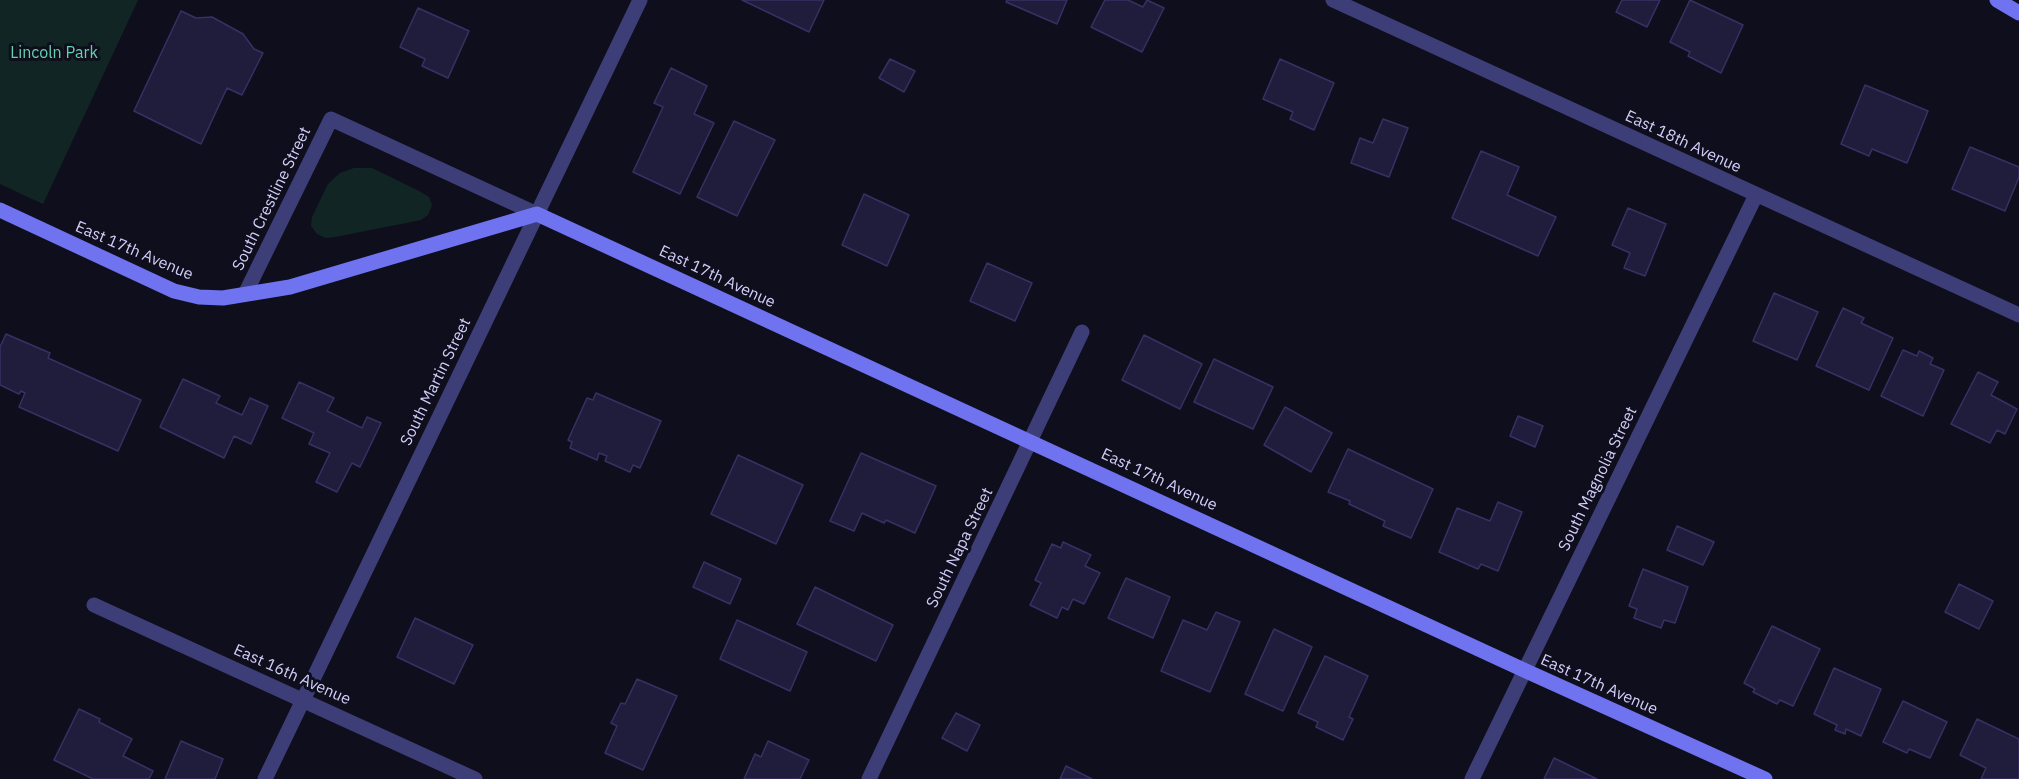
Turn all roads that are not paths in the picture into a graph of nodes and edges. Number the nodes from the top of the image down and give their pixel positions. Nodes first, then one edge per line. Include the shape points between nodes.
1 (640, 0) edge
2 (1333, 0) edge
3 (1997, 0) edge
4 (2019, 13) edge
5 (331, 119) joint
6 (1756, 195) junction
7 (0, 210) edge
8 (537, 214) junction
9 (245, 294) junction
10 (2019, 315) edge
11 (1082, 332) dead end
12 (1031, 441) junction
13 (94, 605) dead end
14 (1526, 671) junction
15 (302, 700) junction
16 (265, 779) edge
17 (474, 779) edge
18 (869, 779) edge
19 (1472, 779) edge
20 (1765, 779) edge

1 - 8 street, South Martin Street
2 - 6 street, East 18th Avenue
3 - 4 street
5 - 8 street, East 17th Avenue
5 - 9 street, South Crestline Street
6 - 10 street, East 18th Avenue
6 - 14 street, South Magnolia Street
7 - 9 street, East 17th Avenue via 174,291 199,297
8 - 9 street, East 17th Avenue via 290,287
8 - 12 street, East 17th Avenue
8 - 15 street, South Martin Street
11 - 12 street, South Napa Street
12 - 14 street, East 17th Avenue
12 - 18 street, South Napa Street
13 - 15 street, East 16th Avenue
14 - 19 street, South Magnolia Street
14 - 20 street, East 17th Avenue
15 - 16 street, South Martin Street
15 - 17 street, East 16th Avenue

